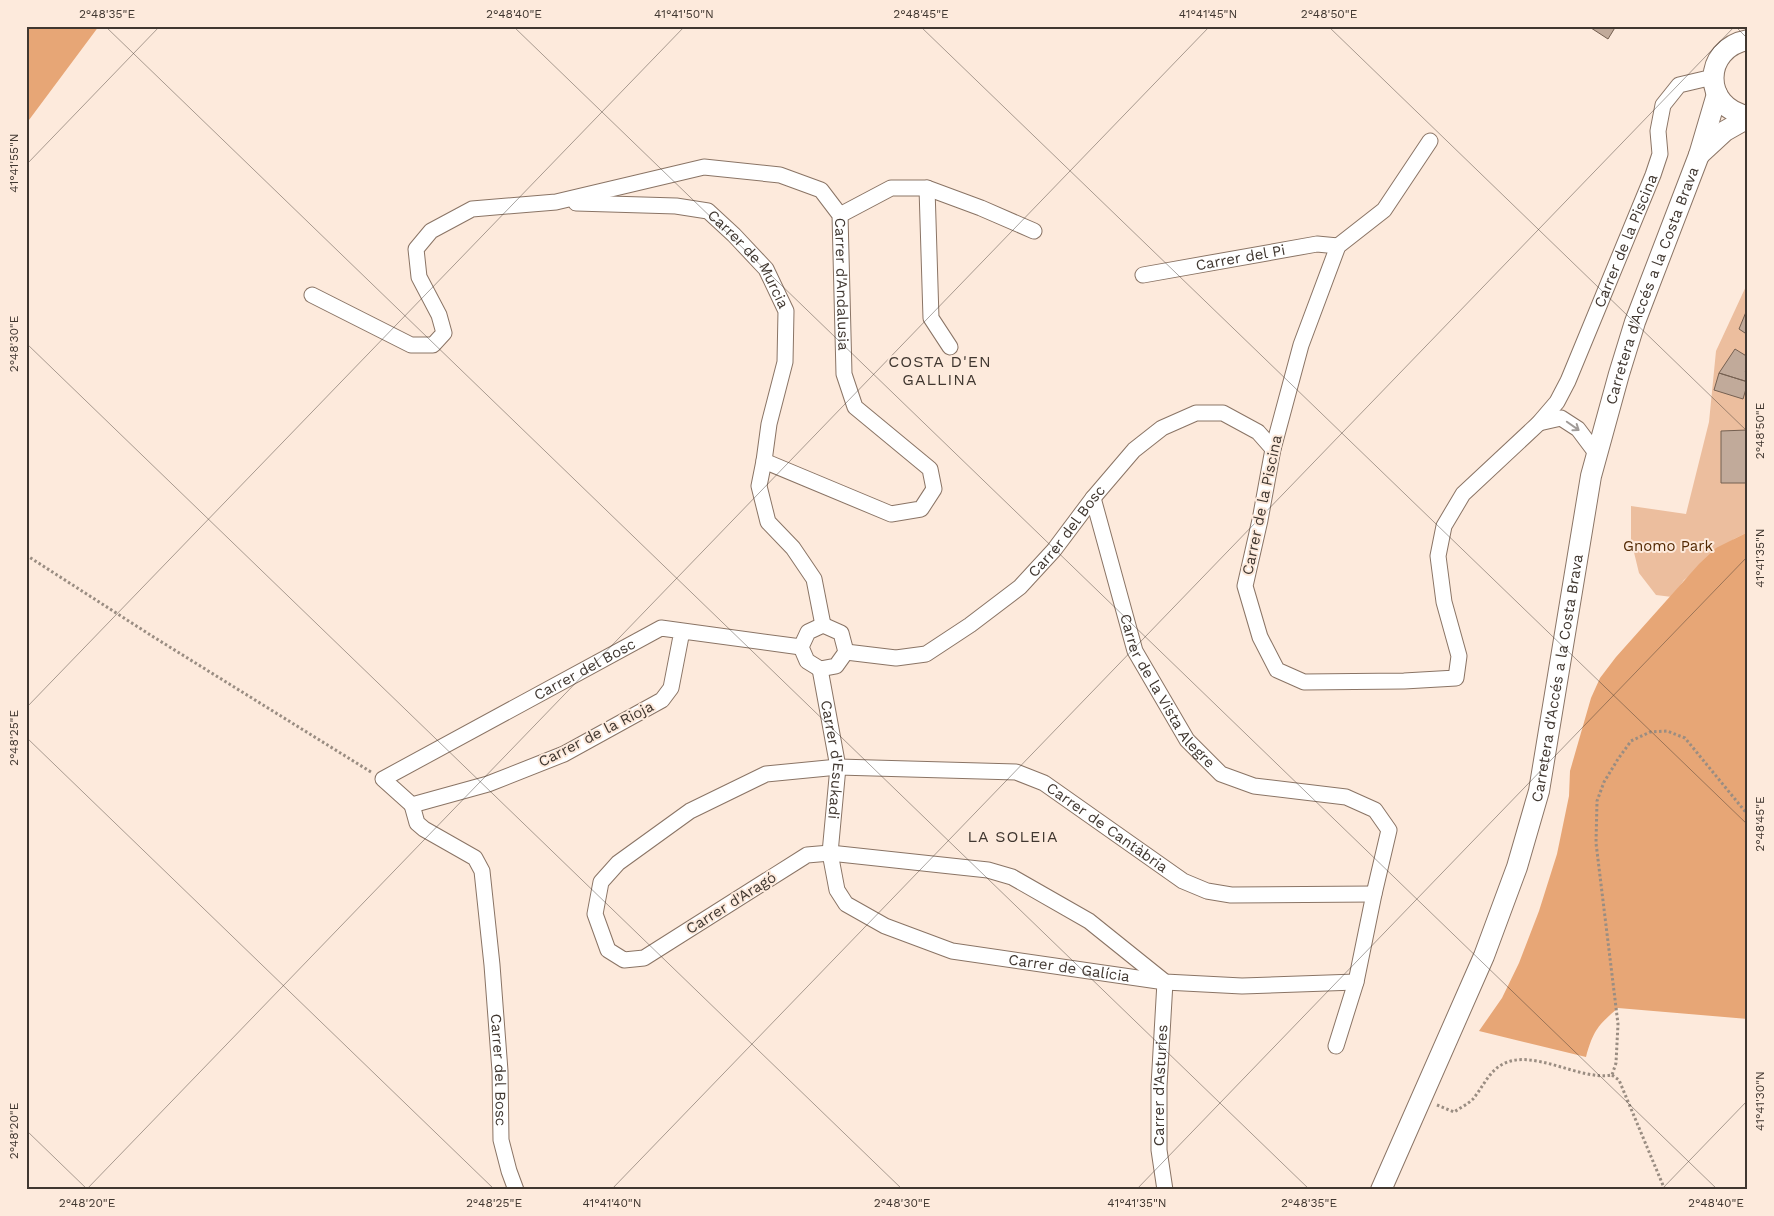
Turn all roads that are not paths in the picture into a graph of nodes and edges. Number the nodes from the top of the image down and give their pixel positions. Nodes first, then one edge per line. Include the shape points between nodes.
1 (1746, 36) edge
2 (1715, 85) junction
3 (1748, 117) edge
4 (1430, 141) dead end
5 (1699, 155) junction
6 (927, 188) junction
7 (556, 202) junction
8 (840, 215) junction
9 (1034, 231) dead end
10 (1338, 246) junction
11 (1143, 275) dead end
12 (312, 295) dead end
13 (950, 347) dead end
14 (1539, 423) junction
15 (1273, 449) junction
16 (1596, 453) junction
17 (764, 461) junction
18 (1094, 498) junction
19 (823, 625) junction
20 (682, 631) junction
21 (801, 647) junction
22 (846, 652) junction
23 (820, 669) junction
24 (838, 767) junction
25 (412, 805) junction
26 (830, 853) junction
27 (1374, 894) junction
28 (1165, 982) junction
29 (1356, 982) junction
30 (1336, 1046) dead end
31 (516, 1190) edge
32 (1165, 1190) edge
33 (1381, 1190) edge

1 - 2 main road, Carretera d'Accés a la Costa Brava via 1721,55 1715,67
2 - 3 main road via 1722,103
2 - 5 main road, Carretera d'Accés a la Costa Brava
2 - 14 street, Carrer de la Piscina via 1678,85 1663,105 1658,131 1660,154 1654,176 1568,381 1557,402
3 - 5 main road
4 - 10 street via 1384,210
5 - 16 main road, Carretera d'Accés a la Costa Brava via 1635,322
6 - 8 street via 892,188
6 - 9 street
6 - 13 street via 931,318
7 - 8 street, Carrer d'Andalusia via 704,167 780,175 821,190
7 - 12 street, Carrer d'Andalusia via 472,209 431,231 416,249 419,277 439,315 444,333 433,345 410,345
7 - 17 street, Carrer de Murcia via 676,206 708,211 766,269 786,311 785,362 769,424
8 - 17 street, Carrer d'Andalusia via 844,374 856,407 930,469 934,489 921,509 891,514
10 - 11 street, Carrer del Pi via 1317,244
10 - 15 street, Carrer de la Piscina via 1301,345
14 - 15 street, Carrer de la Piscina via 1463,494 1444,526 1438,556 1444,602 1459,656 1456,678 1404,682 1304,682 1277,670 1260,637 1245,586
14 -> 16 street via 1561,418 1578,429
15 - 18 street, Carrer del Bosc via 1258,432 1223,413 1196,413 1162,428 1134,450
16 - 33 main road, Carretera d'Accés a la Costa Brava via 1539,791 1517,867 1484,956
17 - 19 street via 759,486 768,522 793,548 814,579
18 - 22 street, Carrer del Bosc via 1020,587 926,654 896,658
18 - 27 street, Carrer de la Vista Alegre via 1135,651 1187,740 1221,774 1254,786 1346,797 1375,810 1389,830
19 - 21 street via 808,632
19 - 22 street via 841,633
20 - 21 street, Carrer del Bosc
20 - 25 street, Carrer de la Rioja via 671,688 662,700 564,754 488,784
20 - 25 street, Carrer del Bosc via 661,628 383,780
21 - 23 street via 807,661
22 - 23 street via 836,666
23 - 24 street, Carrer d'Esukadi
24 - 26 street, Carrer d'Esukadi
24 - 26 street, Carrer d'Aragó via 766,774 690,812 618,863 601,882 595,914 608,950 624,960 644,958 807,855
24 - 27 street, Carrer de Cantàbria via 1016,772 1044,783 1183,881 1206,891 1231,895
25 - 31 street, Carrer del Bosc via 417,823 475,858 482,871 500,1072 501,1140
26 - 28 street, Carrer d'Aragó via 988,870 1012,877 1089,921
26 - 28 street, Carrer de Galícia via 837,890 846,904 884,926 952,951
27 - 29 street, Carrer de la Vista Alegre
28 - 29 street, Carrer de Galícia via 1242,986
28 - 32 street, Carrer d'Asturies via 1159,1150
29 - 30 street, Carrer de la Vista Alegre

